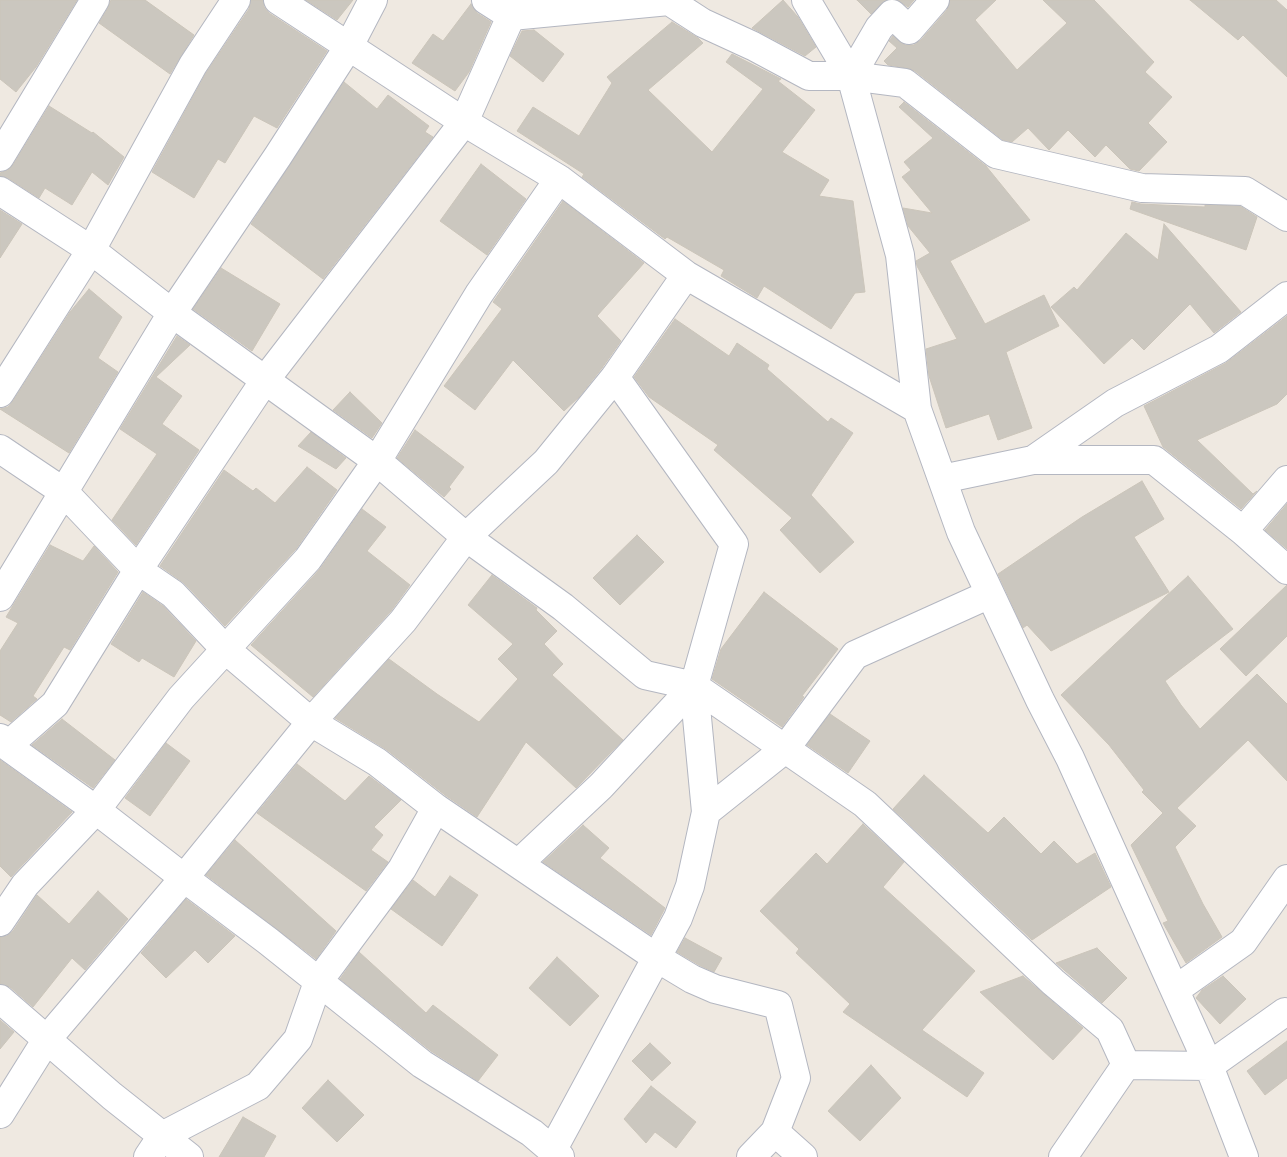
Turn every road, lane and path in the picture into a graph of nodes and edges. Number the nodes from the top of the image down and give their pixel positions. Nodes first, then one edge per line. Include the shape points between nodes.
1 (95, 0) edge
2 (236, 0) edge
3 (278, 0) edge
4 (373, 0) edge
5 (486, 0) edge
6 (806, 0) edge
7 (935, 0) edge
8 (518, 8) edge
9 (349, 46) junction
10 (851, 76) junction
11 (464, 122) junction
12 (0, 157) edge
13 (559, 179) junction
14 (0, 191) edge
15 (1287, 217) edge
16 (92, 250) junction
17 (686, 275) junction
18 (1287, 296) edge
19 (172, 312) junction
20 (615, 377) junction
21 (265, 380) junction
22 (0, 393) edge
23 (917, 409) junction
24 (0, 449) edge
25 (1033, 460) junction
26 (377, 461) junction
27 (942, 479) junction
28 (1287, 480) edge
29 (64, 492) junction
30 (1243, 531) junction
31 (466, 537) junction
32 (138, 570) junction
33 (1287, 570) edge
34 (990, 594) junction
35 (0, 597) edge
36 (225, 649) junction
37 (694, 686) junction
38 (311, 722) junction
39 (4, 742) edge
40 (785, 748) junction
41 (436, 808) junction
42 (96, 810) junction
43 (706, 812) junction
44 (519, 863) junction
45 (184, 878) junction
46 (1287, 880) edge
47 (0, 922) edge
48 (657, 958) junction
49 (318, 982) junction
50 (1175, 990) junction
51 (0, 999) edge
52 (1285, 1012) dead end
53 (47, 1039) junction
54 (1126, 1065) junction
55 (1209, 1066) junction
56 (0, 1114) edge
57 (775, 1132) junction
58 (155, 1146) edge
59 (556, 1154) edge
60 (189, 1157) edge
61 (751, 1157) edge
62 (803, 1157) edge
63 (1062, 1157) edge
64 (1244, 1157) edge

1 - 12 street
2 - 16 street via 193,65
3 - 9 street
4 - 9 street
5 - 8 street
6 - 10 street
7 - 10 street via 909,30 892,14 879,28
8 - 10 street via 669,1 703,23 809,76
8 - 11 street
9 - 11 street
9 - 19 street
10 - 15 street via 905,83 996,154 1142,188 1245,191
10 - 23 street via 900,255
11 - 13 street
11 - 21 street
13 - 17 street
13 - 26 street via 480,294
14 - 16 street
16 - 19 street
16 - 22 street
17 - 20 street
17 - 23 street
18 - 25 street via 1219,349 1115,403
19 - 21 street
19 - 29 street
20 - 31 street via 546,462
20 - 37 street via 734,544
21 - 26 street
21 - 32 street
23 - 27 street
24 - 29 street
25 - 27 street
25 - 30 street via 1154,460
26 - 31 street
26 - 36 street via 308,559
27 - 34 street via 961,532
28 - 30 street
29 - 32 street
29 - 35 street
30 - 33 street
31 - 37 street via 563,607 645,675
31 - 38 street via 403,621
32 - 36 street via 173,594
32 - 39 street via 55,704
34 - 40 street via 854,655
34 - 50 street via 1070,758
36 - 38 street
36 - 42 street via 181,698
37 - 40 street
37 - 43 street
37 - 44 street via 600,786
38 - 41 street via 377,762
38 - 45 street
39 - 42 street
40 - 43 street
40 - 54 street via 865,804 1053,982 1110,1030
41 - 44 street
41 - 49 street via 402,869
42 - 45 street
42 - 47 street via 26,885
43 - 48 street via 690,886
44 - 48 street
45 - 49 street
45 - 53 street
46 - 50 street via 1243,942
48 - 57 street via 715,989 778,1005 796,1078
48 - 59 street
49 - 58 street via 298,1039 258,1086
49 - 59 street via 422,1064 532,1133
50 - 55 street
51 - 53 street
52 - 55 street
53 - 56 street
53 - 58 street via 112,1096
54 - 55 street
54 - 63 street
55 - 64 street
57 - 61 street
57 - 62 street
58 - 60 street

